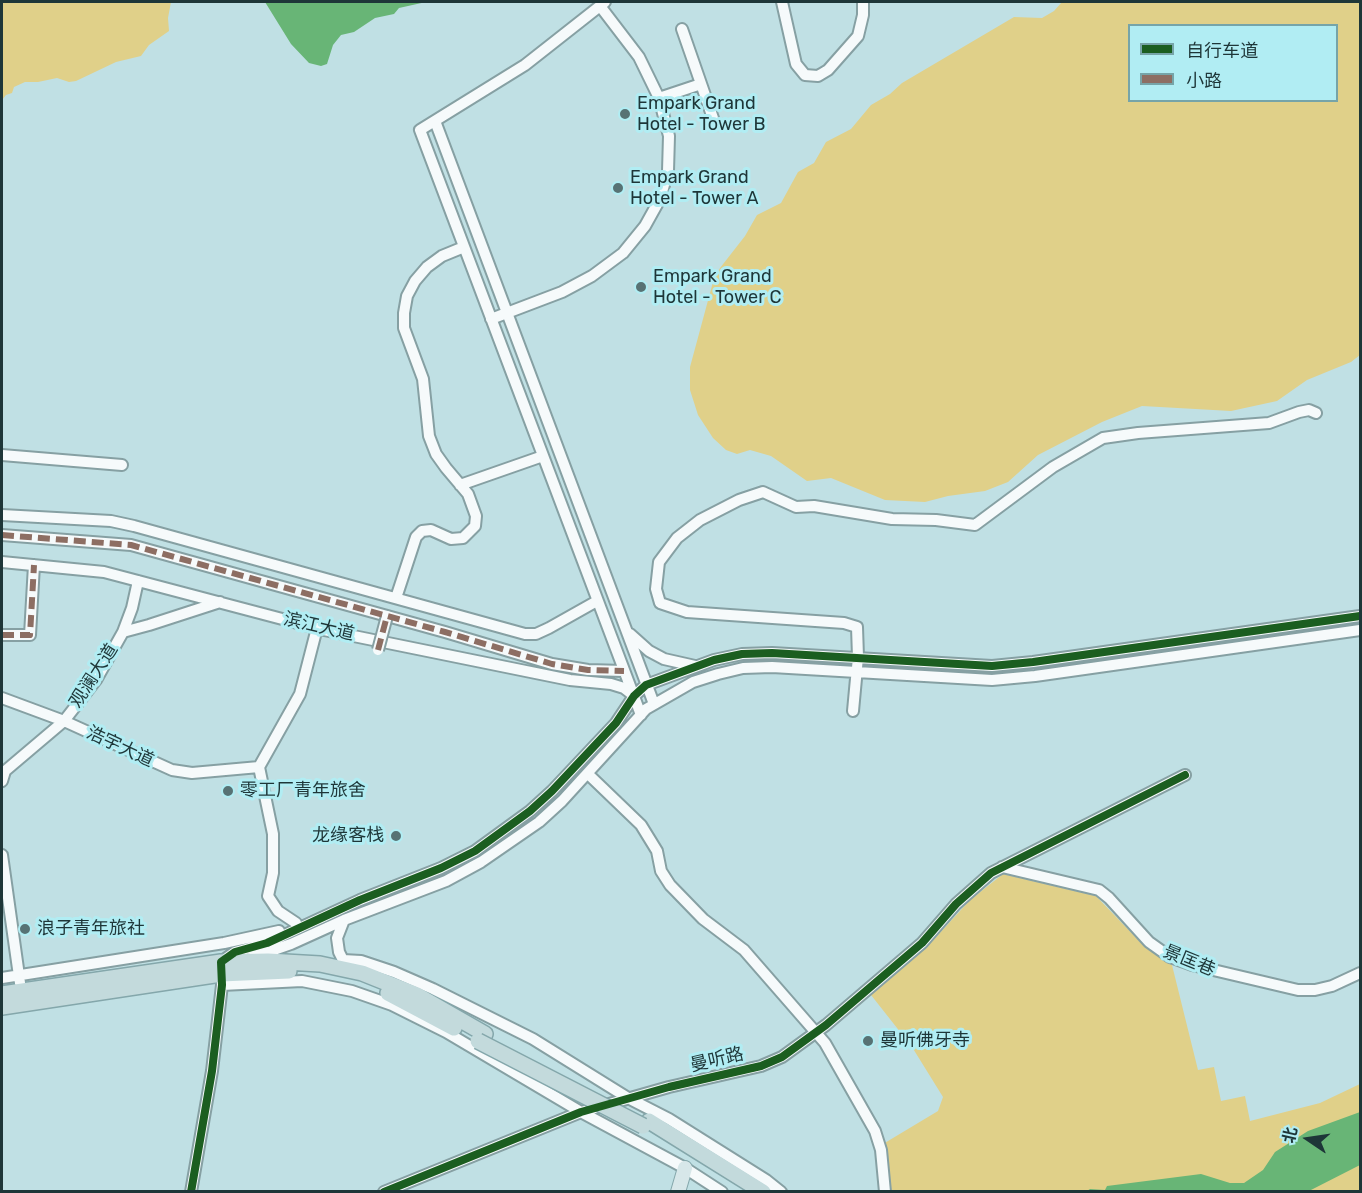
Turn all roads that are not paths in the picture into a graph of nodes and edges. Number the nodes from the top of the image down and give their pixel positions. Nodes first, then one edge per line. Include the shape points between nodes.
1 (782, 2) edge
2 (863, 2) edge
3 (603, 4) edge
4 (682, 29) dead end
5 (701, 84) junction
6 (659, 98) junction
7 (435, 121) junction
8 (715, 124) dead end
9 (464, 247) junction
10 (506, 314) junction
11 (491, 320) junction
12 (1316, 413) dead end
13 (2, 456) edge
14 (543, 456) junction
15 (122, 465) dead end
16 (460, 485) junction
17 (2, 515) edge
18 (2, 535) edge
19 (2, 562) edge
20 (34, 565) junction
21 (138, 581) junction
22 (396, 598) junction
23 (597, 601) junction
24 (220, 602) junction
25 (387, 616) junction
26 (1360, 616) edge
27 (317, 628) junction
28 (625, 629) junction
29 (1360, 630) edge
30 (123, 632) junction
31 (2, 635) edge
32 (378, 650) dead end
33 (858, 657) junction
34 (695, 666) junction
35 (624, 671) junction
36 (857, 671) junction
37 (646, 685) junction
38 (634, 696) junction
39 (2, 698) edge
40 (654, 704) junction
41 (853, 711) dead end
42 (641, 715) junction
43 (64, 721) junction
44 (260, 767) junction
45 (588, 774) junction
46 (1185, 775) dead end
47 (2, 781) edge
48 (2, 855) edge
49 (1002, 867) junction
50 (402, 883) junction
51 (407, 896) junction
52 (360, 900) junction
53 (344, 920) junction
54 (296, 923) junction
55 (126, 959) junction
56 (343, 960) junction
57 (243, 962) junction
58 (362, 973) junction
59 (1360, 973) edge
60 (221, 974) junction
61 (128, 976) junction
62 (2, 978) edge
63 (21, 983) junction
64 (2, 994) edge
65 (2, 1007) edge
66 (817, 1033) junction
67 (481, 1037) junction
68 (628, 1098) junction
69 (581, 1112) junction
70 (646, 1124) junction
71 (685, 1167) junction
72 (191, 1191) edge
73 (384, 1191) edge
74 (678, 1191) edge
75 (722, 1191) edge
76 (750, 1191) edge
77 (763, 1191) edge
78 (781, 1191) edge
79 (885, 1191) edge

1 - 2 street via 796,64 805,75 818,76 858,36
3 - 6 street via 639,57
3 - 7 street via 525,65
4 - 5 street
5 - 6 street
5 - 8 street
6 - 10 street via 669,136 668,171 660,198 645,226 623,252 592,276
7 - 9 street via 420,130
7 - 10 street
9 - 11 street
9 - 16 street via 427,267 407,296 404,313 404,328 423,379 429,436 436,454
10 - 11 street
10 - 28 street
11 - 14 street
12 - 33 street via 1299,412 1269,423 1103,438 1053,466 975,525 796,507 763,492 700,520 677,538 659,562 656,589 660,603 687,612 844,623 857,627
13 - 15 street
14 - 16 street
14 - 23 street
16 - 22 street via 473,505 475,526 463,538 451,539 422,531 416,537
17 - 22 street via 134,526
18 - 25 street via 131,545
19 - 20 street, 滨江大道
20 - 21 street, 滨江大道 via 104,572
20 - 31 street via 30,635
21 - 24 street, 滨江大道
21 - 30 street, 观澜大道
22 - 23 street via 525,634 536,634
23 - 35 street
24 - 27 street, 滨江大道
24 - 30 street
25 - 32 street, bridge
25 - 35 street via 552,664
26 - 33 street via 992,666
27 - 38 street, 滨江大道 via 570,680 611,684
27 - 44 street via 300,694
28 - 34 street via 648,651
28 - 37 street
29 - 36 street via 992,680
30 - 43 street, 观澜大道 via 96,681
33 - 34 street via 742,654
33 - 36 street
34 - 37 street
35 - 38 street
36 - 40 street via 743,668 693,682
36 - 41 street
37 - 38 street
37 - 40 street
38 - 42 street
38 - 50 street via 616,723 530,811 474,851
39 - 43 street, 浩宇大道
40 - 42 street
42 - 45 street
43 - 44 street, 浩宇大道 via 172,770 192,773
43 - 47 street, 观澜大道 via 5,771
44 - 54 street via 273,834 273,873 268,896 278,911
45 - 51 street via 539,822 497,852 446,881
45 - 66 street via 641,825 657,851 670,885 703,919 744,950
46 - 49 street, 曼听路
48 - 63 street
49 - 59 street, 景匡巷 via 1099,890 1156,948 1192,965 1306,991 1332,986
49 - 66 street, 曼听路 via 975,886 922,943
50 - 51 street
50 - 52 street
51 - 53 street
52 - 54 street via 350,900
52 - 60 street via 267,943 235,952
53 - 56 street via 337,938
53 - 57 street
54 - 55 street via 272,934
55 - 61 street
55 - 63 street
56 - 58 street
56 - 68 street via 361,961 433,989 533,1039
57 - 58 highway via 320,964
57 - 60 highway
58 - 67 highway via 417,995
60 - 61 highway
60 - 65 highway
60 - 67 highway via 319,973 365,984
60 - 69 street via 352,990 392,1005 446,1032
60 - 72 street via 212,1071
61 - 63 highway
62 - 63 street
63 - 64 highway
66 - 68 street, 曼听路 via 772,1062
66 - 79 street via 875,1131
67 - 70 highway
68 - 69 street, 曼听路
68 - 78 street via 669,1119
69 - 71 street
69 - 73 street, 曼听路
70 - 76 highway
70 - 77 highway
71 - 74 main road
71 - 75 street

